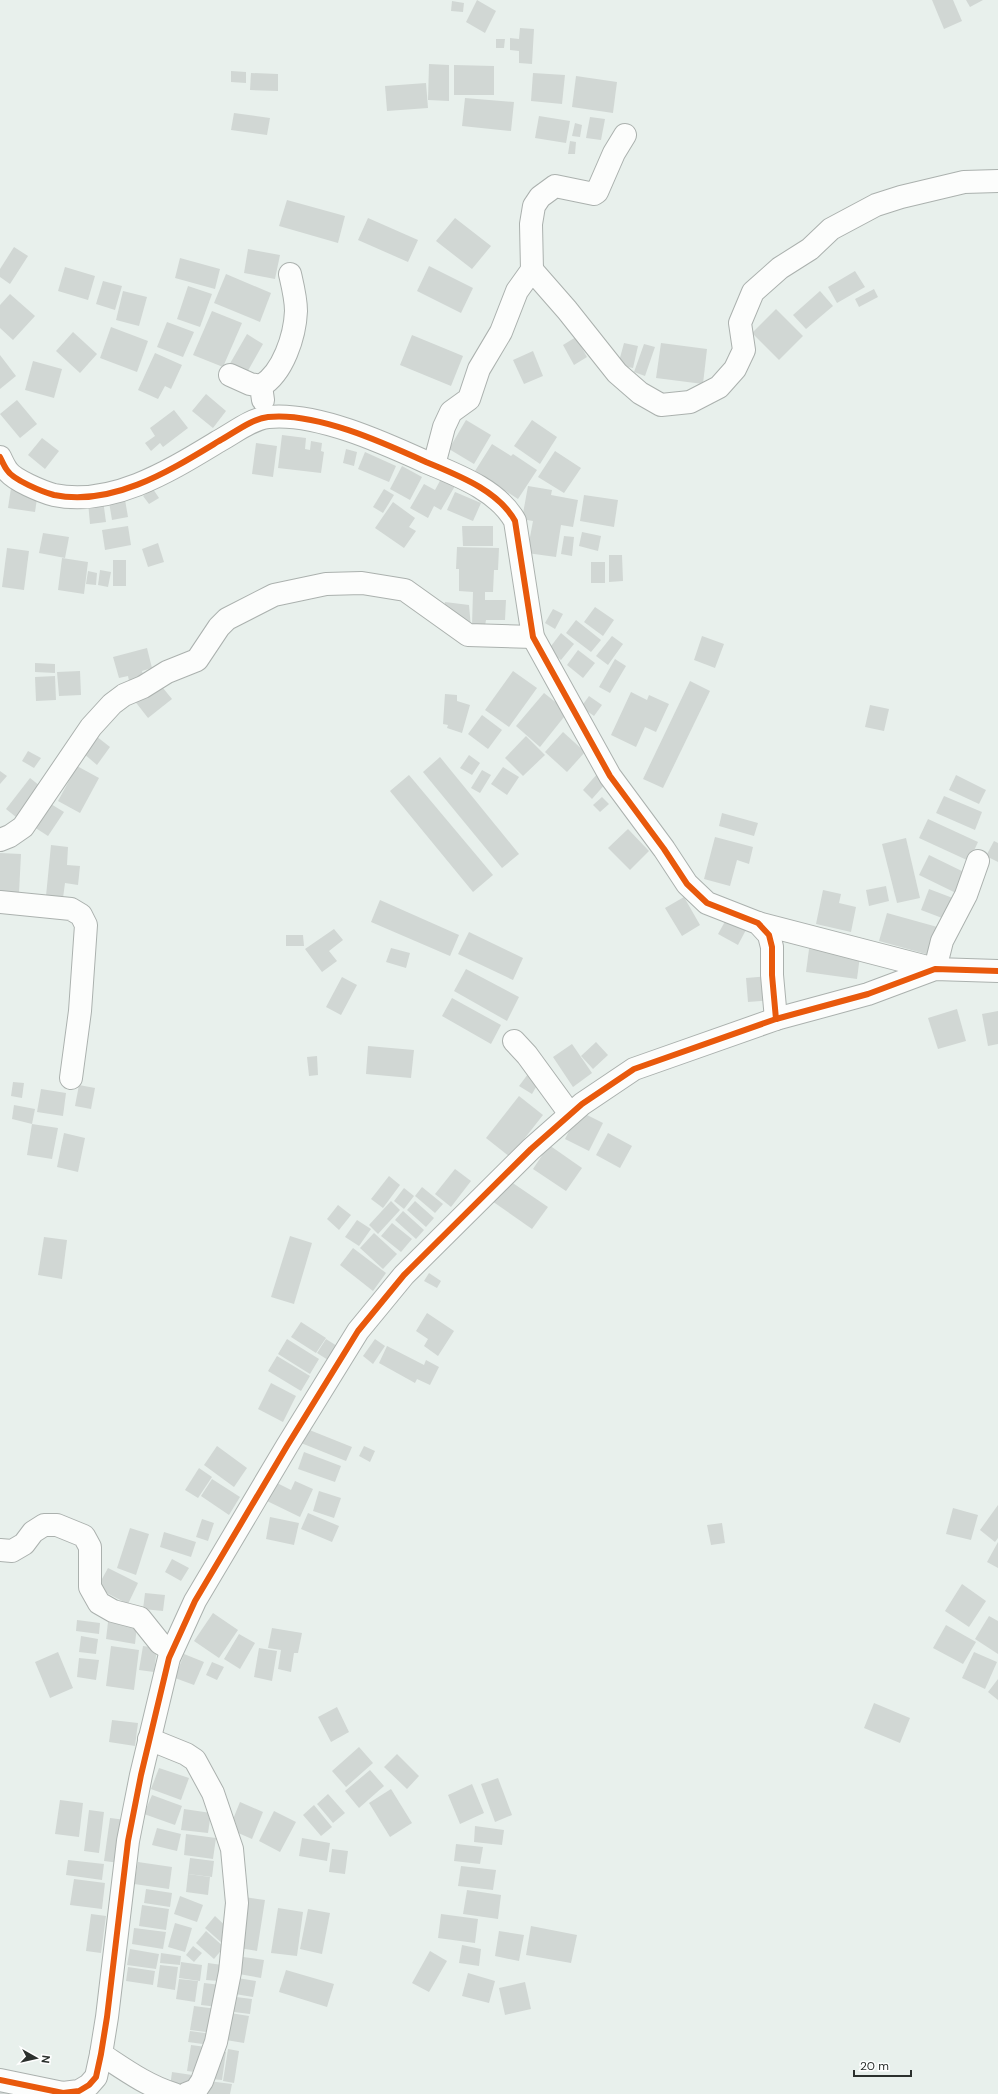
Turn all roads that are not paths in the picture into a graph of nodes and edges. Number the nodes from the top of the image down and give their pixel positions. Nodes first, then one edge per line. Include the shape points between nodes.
1 (625, 135) dead end
2 (998, 181) edge
3 (532, 270) junction
4 (290, 274) dead end
5 (230, 375) dead end
6 (261, 386) junction
7 (266, 418) junction
8 (0, 457) edge
9 (434, 465) junction
10 (8, 477) edge
11 (533, 637) junction
12 (0, 840) edge
13 (978, 861) dead end
14 (0, 902) edge
15 (758, 923) junction
16 (935, 969) junction
17 (998, 971) edge
18 (776, 1019) junction
19 (514, 1041) dead end
20 (72, 1078) dead end
21 (570, 1114) junction
22 (0, 1550) edge
23 (172, 1650) junction
24 (149, 1739) junction
25 (101, 2054) junction
26 (0, 2080) edge
27 (174, 2094) edge
28 (186, 2094) edge

1 - 3 street via 597,192 594,194 555,186 537,201 531,224
2 - 3 street via 964,182 901,197 876,205 831,229 810,249 780,268 753,292 740,323 744,350 735,369 719,387 690,402 661,405 640,393 617,374
3 - 9 street via 517,291 501,332 479,369 469,399 451,412
4 - 6 street via 296,297 294,328 277,369
5 - 6 street
6 - 7 street
7 - 9 street via 303,418
7 - 10 street via 255,421 188,460 129,488 92,497 70,497 43,492
8 - 10 street
9 - 11 street via 482,489 509,510 515,521
11 - 12 street via 468,635 405,590 362,583 326,584 274,595 227,619 197,660 167,672 112,704 91,727 23,827
11 - 15 street via 610,776 687,884 707,903
13 - 16 street via 966,895 942,941
14 - 20 street via 70,909 81,916 86,925
15 - 16 street
15 - 18 street via 772,942
16 - 17 street
16 - 18 street via 868,994
18 - 21 street via 634,1069
19 - 21 street
21 - 23 street via 404,1275 358,1331 195,1601
22 - 23 street via 12,1551 24,1544 44,1525 57,1525 84,1536 90,1547 90,1587 100,1603 113,1611 140,1618 160,1643
23 - 24 street
24 - 25 street via 128,1841
24 - 28 street via 195,1760 213,1793 232,1848 237,1903 230,1972 216,2042 202,2081 196,2090
25 - 26 street via 96,2077 89,2085 71,2093
25 - 27 street via 135,2076

